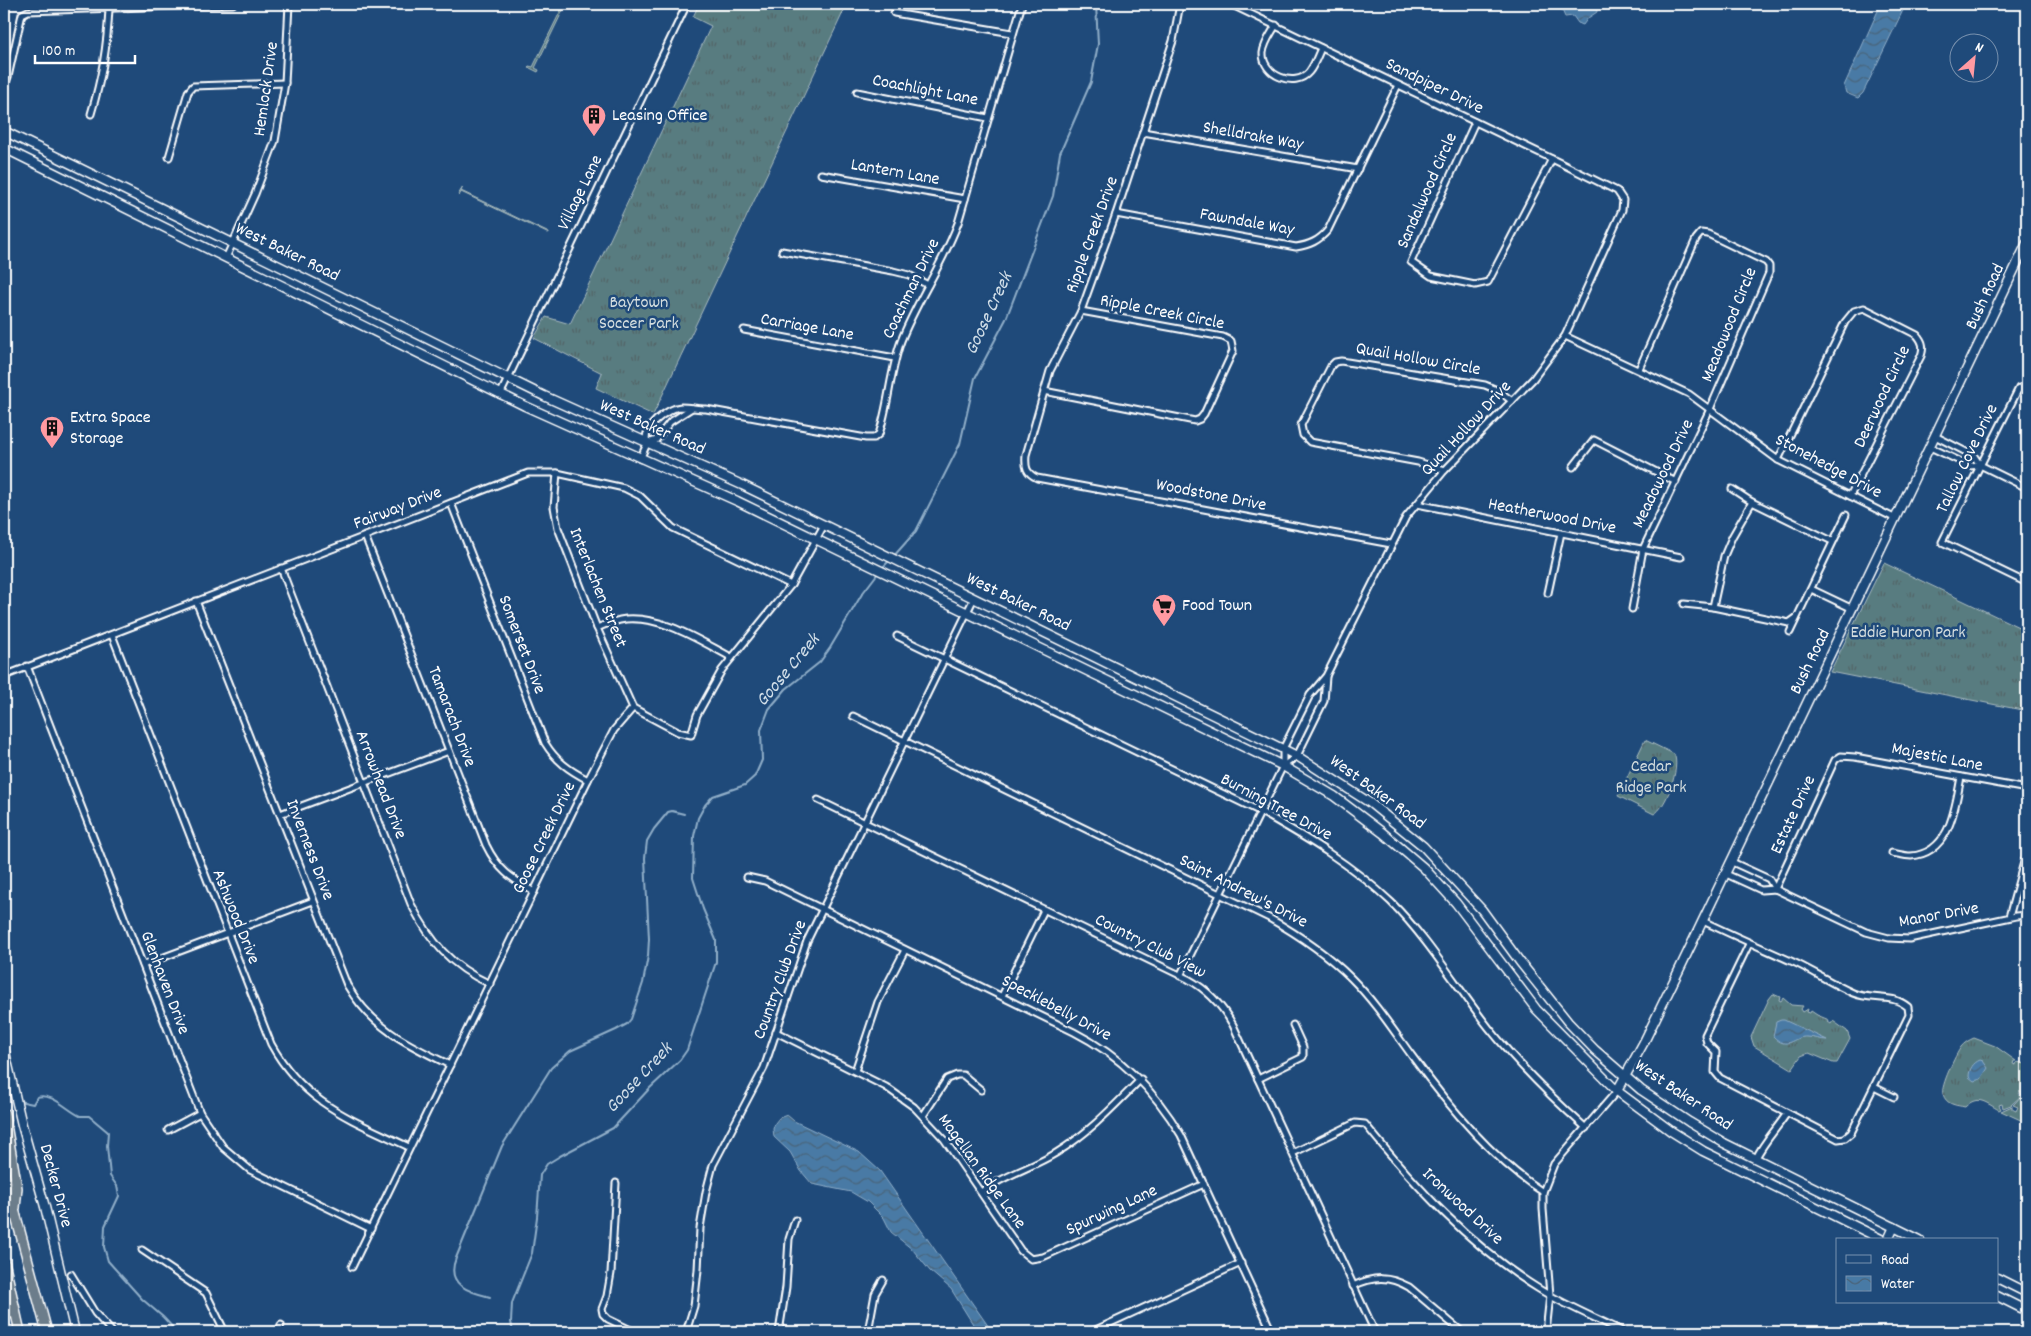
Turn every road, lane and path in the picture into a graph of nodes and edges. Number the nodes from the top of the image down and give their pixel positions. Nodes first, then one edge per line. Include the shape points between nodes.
1 (233, 4) edge
2 (290, 4) edge
3 (687, 4) edge
4 (1022, 4) edge
5 (1180, 4) edge
6 (1230, 4) edge
7 (109, 9) junction
8 (894, 13) dead end
9 (1276, 25) junction
10 (1012, 33) junction
11 (1321, 48) junction
12 (285, 83) junction
13 (1398, 85) junction
14 (4, 88) edge
15 (857, 92) dead end
16 (91, 114) dead end
17 (988, 118) junction
18 (1475, 122) junction
19 (4, 131) edge
20 (1143, 132) junction
21 (4, 148) edge
22 (169, 157) dead end
23 (1552, 159) junction
24 (1358, 169) junction
25 (821, 174) dead end
26 (100, 178) junction
27 (93, 191) junction
28 (965, 199) junction
29 (1623, 200) joint
30 (1116, 214) junction
31 (2027, 243) edge
32 (234, 244) junction
33 (782, 251) dead end
34 (226, 258) junction
35 (928, 285) junction
36 (1081, 311) junction
37 (376, 314) junction
38 (369, 329) junction
39 (744, 330) dead end
40 (1565, 336) junction
41 (895, 358) junction
42 (1638, 370) junction
43 (509, 378) junction
44 (1044, 390) junction
45 (2027, 392) edge
46 (500, 394) junction
47 (1512, 400) junction
48 (692, 408) junction
49 (1710, 409) junction
50 (1936, 436) junction
51 (647, 444) junction
52 (1930, 448) junction
53 (640, 459) junction
54 (1778, 460) junction
55 (1980, 465) junction
56 (1573, 467) dead end
57 (1445, 470) junction
58 (1028, 472) joint
59 (557, 474) junction
60 (1676, 482) junction
61 (2027, 488) edge
62 (1732, 489) dead end
63 (1850, 496) junction
64 (1752, 502) junction
65 (450, 503) junction
66 (1417, 504) junction
67 (1846, 515) dead end
68 (1896, 519) junction
69 (824, 525) junction
70 (1561, 533) junction
71 (365, 536) junction
72 (817, 540) junction
73 (1832, 541) junction
74 (1391, 544) junction
75 (1643, 549) junction
76 (1681, 557) dead end
77 (281, 568) junction
78 (2027, 583) edge
79 (791, 585) junction
80 (1811, 589) junction
81 (1548, 593) dead end
82 (974, 598) junction
83 (196, 602) junction
84 (1684, 604) dead end
85 (1713, 607) junction
86 (1632, 609) dead end
87 (1853, 609) junction
88 (966, 613) junction
89 (1796, 618) junction
90 (597, 628) junction
91 (1790, 632) dead end
92 (112, 635) junction
93 (897, 636) dead end
94 (731, 657) junction
95 (944, 658) junction
96 (27, 666) junction
97 (4, 676) edge
98 (1326, 676) junction
99 (1170, 693) junction
100 (1163, 707) junction
101 (633, 708) junction
102 (853, 716) dead end
103 (905, 740) junction
104 (1283, 749) junction
105 (449, 751) junction
106 (1297, 756) junction
107 (1841, 756) joint
108 (1283, 766) junction
109 (1961, 777) junction
110 (588, 780) junction
111 (364, 783) junction
112 (2027, 789) edge
113 (818, 800) dead end
114 (1261, 812) junction
115 (280, 814) junction
116 (865, 823) junction
117 (1423, 846) junction
118 (2027, 851) edge
119 (1892, 853) dead end
120 (1410, 857) junction
121 (1732, 862) junction
122 (1726, 874) junction
123 (747, 877) dead end
124 (1775, 889) junction
125 (534, 892) junction
126 (1220, 894) junction
127 (312, 901) junction
128 (822, 909) junction
129 (1044, 910) junction
130 (2027, 915) edge
131 (2010, 917) junction
132 (1703, 921) junction
133 (227, 934) junction
134 (1749, 944) junction
135 (905, 950) junction
136 (1517, 958) junction
137 (143, 965) junction
138 (1505, 968) junction
139 (1180, 976) junction
140 (490, 984) junction
141 (1002, 996) junction
142 (1293, 1025) dead end
143 (776, 1032) junction
144 (4, 1048) edge
145 (450, 1065) junction
146 (855, 1071) junction
147 (1626, 1077) junction
148 (1141, 1079) junction
149 (1258, 1079) junction
150 (1874, 1086) junction
151 (981, 1090) dead end
152 (1617, 1091) junction
153 (1894, 1096) dead end
154 (4, 1113) edge
155 (200, 1113) junction
156 (1787, 1113) junction
157 (923, 1116) junction
158 (1586, 1128) junction
159 (168, 1130) dead end
160 (409, 1147) junction
161 (1293, 1153) junction
162 (1756, 1158) junction
163 (4, 1172) edge
164 (1748, 1173) junction
165 (616, 1183) dead end
166 (1204, 1184) junction
167 (981, 1192) junction
168 (1544, 1192) junction
169 (15, 1214) junction
170 (795, 1220) dead end
171 (1894, 1227) junction
172 (371, 1229) junction
173 (1879, 1238) edge
174 (1889, 1238) edge
175 (1916, 1238) edge
176 (142, 1250) dead end
177 (1031, 1259) joint
178 (4, 1261) edge
179 (1241, 1264) junction
180 (352, 1267) dead end
181 (71, 1274) dead end
182 (1998, 1278) edge
183 (883, 1280) dead end
184 (1353, 1286) junction
185 (2027, 1293) edge
186 (4, 1294) edge
187 (1550, 1295) junction
188 (1998, 1296) edge
189 (2027, 1311) edge
190 (281, 1324) dead end
191 (18, 1332) edge
192 (47, 1332) edge
193 (76, 1332) edge
194 (112, 1332) edge
195 (225, 1332) edge
196 (278, 1332) edge
197 (636, 1332) edge
198 (686, 1332) edge
199 (779, 1332) edge
200 (868, 1332) edge
201 (1091, 1332) edge
202 (1272, 1332) edge
203 (1375, 1332) edge
204 (1462, 1332) edge
205 (1546, 1332) edge
206 (1624, 1332) edge

1 - 7 street
2 - 12 street, Hemlock Drive
3 - 43 street, Village Lane
4 - 10 street, Coachman Drive
5 - 20 street, Ripple Creek Drive via 1173,41
6 - 9 street, Sandpiper Drive
7 - 14 street via 28,11 22,14
7 - 16 street via 103,75
8 - 10 street
9 - 11 street, Sandpiper Drive
9 - 11 street via 1263,54 1266,66 1274,74 1282,78 1303,76 1309,72
10 - 17 street, Coachman Drive
11 - 13 street, Sandpiper Drive
12 - 22 street via 193,86 188,92
12 - 32 street, Hemlock Drive via 275,141
13 - 18 street, Sandpiper Drive
13 - 24 street, Fawndale Way
15 - 17 street, Coachlight Lane
17 - 28 street, Coachman Drive
18 - 23 street, Sandpiper Drive
18 - 23 street, Sandalwood Circle via 1411,262 1431,276 1475,285 1488,282
19 - 26 main road, West Baker Road
20 - 24 street, Shelldrake Way
20 - 30 street, Ripple Creek Drive
21 - 27 main road, West Baker Road
23 - 29 street, Sandpiper Drive via 1617,191
24 - 30 street, Fawndale Way via 1328,230 1319,240 1306,246 1296,247
25 - 28 street, Lantern Lane
26 - 27 main road
26 - 32 main road, West Baker Road
27 - 34 main road, West Baker Road
28 - 35 street, Coachman Drive via 948,249
29 - 40 street, Quail Hollow Drive via 1622,210
30 - 36 street, Ripple Creek Drive
31 - 50 main road, Bush Road
32 - 34 street, Hemlock Drive
32 - 37 main road, West Baker Road
33 - 35 street via 893,271
34 - 38 main road, West Baker Road
35 - 41 street, Coachman Drive
36 - 44 street, Ripple Creek Drive via 1050,371
36 - 44 street, Ripple Creek Circle via 1222,337 1231,341 1233,351 1200,420
37 - 38 main road
37 - 43 main road, West Baker Road
38 - 46 main road, West Baker Road
39 - 41 street, Carriage Lane
40 - 42 street, Stonehedge Drive
40 - 47 street, Quail Hollow Drive via 1534,378
41 - 48 street, Coachman Drive via 881,428 874,438
42 - 49 street, Stonehedge Drive via 1689,394
42 - 49 street, Meadowood Circle via 1701,233 1766,262 1770,273
43 - 46 street, Village Lane
43 - 51 main road, West Baker Road
44 - 58 street, Ripple Creek Drive via 1026,455
45 - 55 street, Tallow Cove Drive via 2019,388
46 - 53 main road, West Baker Road
47 - 57 street, Quail Hollow Drive
47 - 57 street, Quail Hollow Circle via 1485,385 1342,361 1330,366 1301,425 1302,435 1310,442
48 - 51 street, Coachman Drive via 670,422 656,440
48 - 51 street, Coachman Drive via 680,407 662,415 646,433
49 - 54 street, Stonehedge Drive
49 - 60 street, Meadowood Drive
50 - 52 main road, Bush Road
50 - 55 street via 1974,456
51 - 53 street, Coachman Drive
51 - 69 main road, West Baker Road
52 - 55 street via 1970,466
52 - 68 main road, Bush Road
53 - 72 main road, West Baker Road
54 - 63 street, Stonehedge Drive
54 - 63 street, Deerwood Circle via 1854,311 1864,308 1917,334 1923,349
55 - 61 street
55 - 78 street, Tallow Cove Drive via 1942,542
56 - 60 street via 1594,440
57 - 66 street, Quail Hollow Drive
58 - 74 street, Woodstone Drive via 1037,478
59 - 65 street, Fairway Drive via 520,475
59 - 79 street, Fairway Drive via 624,488 640,496 673,528
59 - 90 street, Interlachen Street via 555,518
60 - 75 street, Meadowood Drive
62 - 64 street
63 - 68 street, Stonehedge Drive
64 - 73 street
64 - 85 street via 1724,556
65 - 71 street, Fairway Drive
65 - 110 street, Somerset Drive via 545,743 555,758
66 - 70 street, Heatherwood Drive
66 - 74 street, Quail Hollow Drive
67 - 73 street
68 - 87 main road, Bush Road
69 - 72 street
69 - 82 main road, West Baker Road
70 - 75 street, Heatherwood Drive
70 - 81 street
71 - 77 street, Fairway Drive
71 - 105 street, Tamarach Drive
72 - 79 street
72 - 88 main road, West Baker Road
73 - 80 street
74 - 98 street, Quail Hollow Drive
75 - 76 street, Heatherwood Drive
75 - 86 street, Meadowood Drive
77 - 83 street, Fairway Drive
77 - 111 street, Arrowhead Drive
79 - 94 street
80 - 87 street
80 - 89 street
82 - 88 street, Country Club Drive
82 - 99 main road, West Baker Road
83 - 92 street, Fairway Drive
83 - 115 street, Inverness Drive
84 - 85 street
85 - 89 street via 1789,623
87 - 121 main road, Bush Road
88 - 95 street, Country Club Drive
88 - 100 main road, West Baker Road
89 - 91 street
90 - 94 street via 627,619 649,620 673,628
90 - 101 street, Interlachen Street
92 - 96 street, Fairway Drive
92 - 133 street, Ashwood Drive
93 - 95 street, Burning Tree Drive
94 - 101 street via 697,715 691,735 678,732
95 - 103 street, Country Club Drive
95 - 114 street, Burning Tree Drive
96 - 97 street, Fairway Drive
96 - 137 street, Glenhaven Drive
98 - 104 street, Quail Hollow Drive via 1310,695
98 - 106 street, Quail Hollow Drive via 1324,700
99 - 100 main road
99 - 104 main road, West Baker Road
100 - 108 main road, West Baker Road
101 - 110 street, Goose Creek Drive via 614,730
102 - 103 street, Saint Andrew's Drive
103 - 116 street, Country Club Drive
103 - 126 street, Saint Andrew's Drive
104 - 106 main road, West Baker Road
104 - 108 street
105 - 111 street
105 - 125 street, Tamarach Drive via 490,854 506,874
106 - 108 street, Quail Hollow Drive
106 - 117 main road, West Baker Road via 1370,802
107 - 109 street, Majestic Lane
107 - 124 street, Estate Drive via 1835,760
108 - 114 street
108 - 120 main road, West Baker Road via 1334,796
109 - 112 street, Majestic Lane
109 - 119 street via 1950,824 1943,838 1924,853 1911,856
110 - 125 street, Goose Creek Drive
111 - 115 street
111 - 140 street, Arrowhead Drive via 421,924 446,956 463,970
113 - 116 street, Country Club View
114 - 126 street
114 - 158 street, Burning Tree Drive via 1330,852 1390,902 1424,940 1514,1058
115 - 127 street, Inverness Drive
116 - 128 street, Country Club Drive
116 - 129 street, Country Club View
117 - 120 main road
117 - 136 main road, West Baker Road via 1482,910
118 - 131 street
120 - 138 main road, West Baker Road via 1456,903
121 - 122 main road, Bush Road
121 - 124 street, Manor Drive via 1769,879
122 - 124 street, Manor Drive via 1761,890
122 - 132 main road, Bush Road
123 - 128 street, Specklebelly Drive
124 - 131 street, Manor Drive via 1859,929 1889,938 1909,939
125 - 140 street, Goose Creek Drive
126 - 139 street
126 - 168 street, Saint Andrew's Drive via 1290,930 1336,964 1371,1000 1452,1108 1512,1168
127 - 133 street
127 - 145 street, Inverness Drive via 339,969 355,999 374,1020 402,1042
128 - 135 street, Specklebelly Drive
128 - 143 street, Country Club Drive via 802,950
129 - 139 street, Country Club View
129 - 141 street
130 - 131 street, Manor Drive
132 - 134 street
132 - 147 main road, Bush Road
133 - 137 street
133 - 160 street, Ashwood Drive via 271,1044 292,1077 320,1102
134 - 150 street via 1792,961 1855,994 1891,998 1908,1007 1909,1015
134 - 156 street via 1705,1035 1707,1043 1716,1052 1715,1072 1720,1078
135 - 141 street, Specklebelly Drive
135 - 146 street via 878,1002
136 - 138 main road
136 - 147 main road, West Baker Road via 1568,1022
137 - 155 street, Glenhaven Drive
138 - 152 main road, West Baker Road via 1536,1009
139 - 149 street, Country Club View via 1203,988 1226,1014
140 - 145 street, Goose Creek Drive
141 - 148 street, Specklebelly Drive via 1095,1043
142 - 149 street via 1303,1048 1303,1057
143 - 146 street, Magellan Ridge Lane
143 - 198 street, Country Club Drive via 754,1089 714,1165 701,1219 694,1306
144 - 193 main road, Decker Drive
145 - 160 street, Goose Creek Drive
146 - 157 street, Magellan Ridge Lane via 886,1087
147 - 152 main road, Bush Road
147 - 162 main road, West Baker Road via 1689,1122
148 - 166 street, Specklebelly Drive via 1172,1120
148 - 167 street via 1076,1140
149 - 161 street, Country Club View
150 - 153 street
150 - 156 street via 1851,1133 1845,1138 1838,1139
151 - 157 street via 957,1074 947,1080
152 - 158 street
152 - 164 main road, West Baker Road via 1671,1131
154 - 169 highway via 17,1188
155 - 159 street
155 - 172 street, Glenhaven Drive via 223,1147 250,1170
156 - 162 street via 1775,1132 1764,1140
157 - 167 street, Magellan Ridge Lane via 944,1139
158 - 168 street via 1554,1164
160 - 172 street, Goose Creek Drive
161 - 184 street, Country Club View
161 - 187 street, Ironwood Drive via 1356,1124 1365,1124 1404,1172 1454,1222 1507,1266
162 - 164 main road
162 - 171 main road, West Baker Road
163 - 169 highway
164 - 173 main road, West Baker Road
165 - 197 street via 611,1273 602,1309 608,1319
166 - 177 street, Spurwing Lane via 1043,1257
166 - 179 street, Specklebelly Drive
167 - 177 street, Magellan Ridge Lane via 1021,1251
168 - 187 street
169 - 192 highway
170 - 199 street via 789,1239
171 - 174 main road
171 - 175 main road, West Baker Road
172 - 180 street, Goose Creek Drive
176 - 195 street via 206,1293
178 - 191 highway
179 - 201 street
179 - 202 street, Specklebelly Drive
181 - 194 street
182 - 185 main road
183 - 200 street via 875,1294
184 - 203 street, Country Club View
184 - 204 street via 1383,1278 1399,1282
186 - 191 highway
187 - 205 street
187 - 206 street, Ironwood Drive
188 - 189 main road
190 - 196 street

